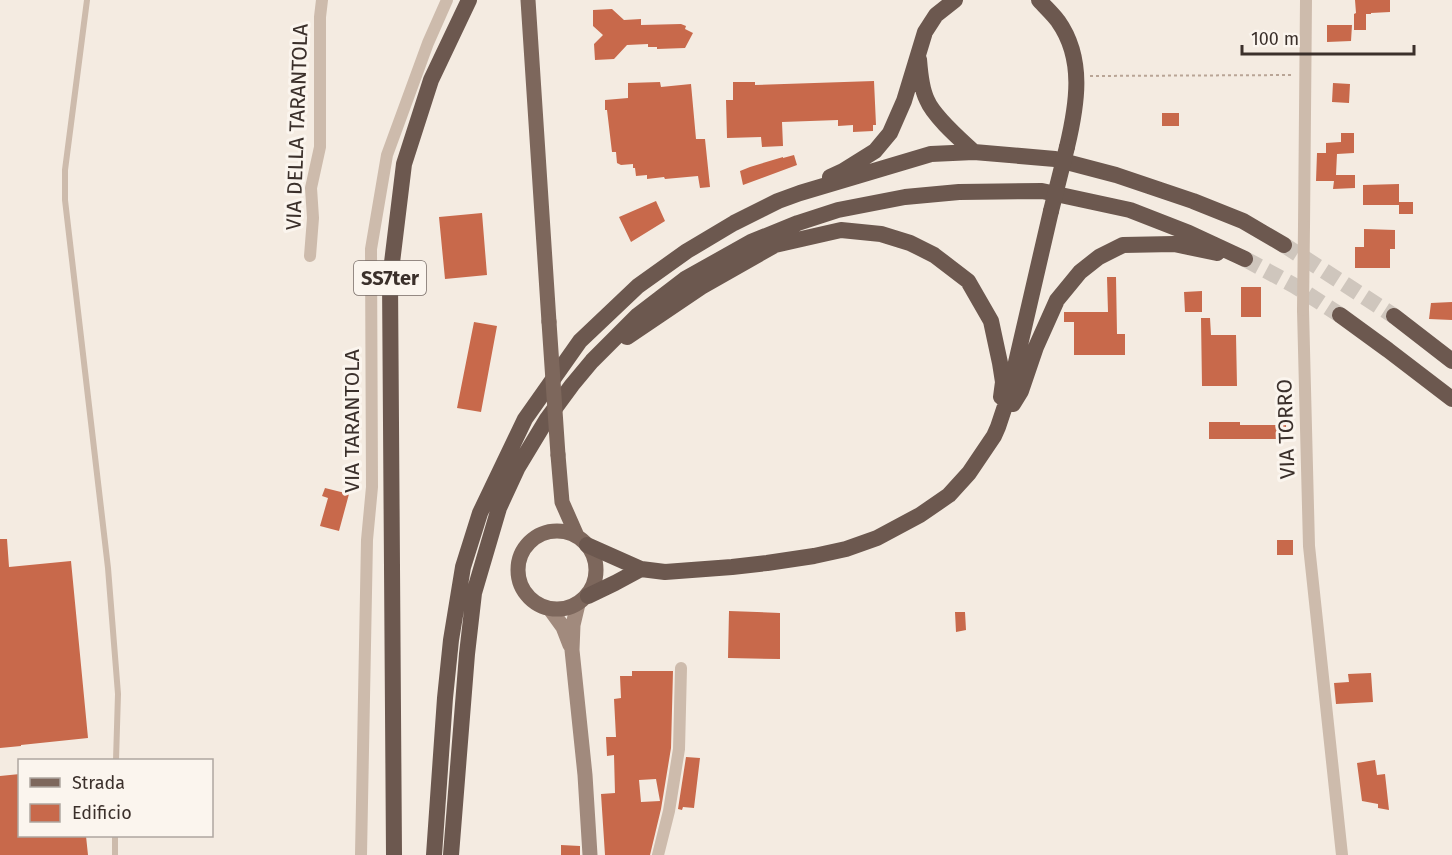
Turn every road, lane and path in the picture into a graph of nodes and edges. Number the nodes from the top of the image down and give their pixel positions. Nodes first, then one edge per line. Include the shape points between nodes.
1 (87, 0) edge
2 (322, 0) edge
3 (447, 0) edge
4 (469, 0) edge
5 (528, 0) edge
6 (955, 0) edge
7 (1039, 0) edge
8 (1306, 0) edge
9 (918, 52) junction
10 (1305, 75) junction
11 (1087, 76) dead end
12 (974, 152) junction
13 (800, 193) junction
14 (1284, 245) tunnel mouth
15 (310, 256) dead end
16 (1340, 315) tunnel mouth
17 (1394, 316) tunnel mouth
18 (592, 361) junction
19 (1452, 361) edge
20 (1452, 399) edge
21 (998, 427) junction
22 (562, 502) junction
23 (545, 532) junction
24 (582, 540) junction
25 (641, 569) junction
26 (583, 600) junction
27 (550, 609) junction
28 (572, 650) junction
29 (681, 668) dead end
30 (117, 759) edge
31 (115, 837) edge
32 (115, 855) edge
33 (362, 855) edge
34 (394, 855) edge
35 (434, 855) edge
36 (451, 855) edge
37 (590, 855) edge
38 (658, 855) edge
39 (1342, 855) edge

1 - 30 lane via 65,170 65,200 108,568 118,694
2 - 15 street, VIA DELLA TARANTOLA via 320,147 311,188
3 - 33 street, VIA TARANTOLA via 387,155 372,249 372,487 367,540
4 - 34 highway, SS7ter via 431,80 404,164 390,279
5 - 22 main road, bridge
6 - 9 highway via 936,15
7 - 21 highway, bridge via 1058,21 1072,48 1077,73 1075,112
8 - 10 street, VIA TORRO
9 - 12 highway via 927,101
9 - 13 highway via 904,102 890,133 875,151
10 - 11 path
10 - 39 street, VIA TORRO, bridge via 1303,310 1309,546
12 - 13 highway via 931,154
12 - 14 highway via 1055,159 1116,175 1242,221
13 - 35 highway via 734,223 638,286 580,341 525,419 480,513 463,567 450,652
16 - 20 highway
17 - 19 highway
18 - 21 highway via 701,287 775,245 841,230 881,234 934,255 968,281 992,321 1003,382
18 - 21 highway via 638,315 686,279 752,242 838,210 905,196 1042,191 1130,210 1245,260 1174,244 1123,245 1099,257 1080,272 1057,300 1021,391
18 - 36 highway via 547,419 518,467 498,508 485,551 474,593 467,654
21 - 25 highway via 950,495 877,538 846,549 767,563 665,572
22 - 23 main road
22 - 24 main road
23 - 24 main road via 562,531
23 - 27 main road via 525,548 518,573 528,596
24 - 25 highway
24 - 26 main road via 594,556 597,570 595,584
25 - 26 highway
26 - 27 main road via 564,609
26 - 28 main road via 573,625
27 - 28 main road
28 - 37 main road
29 - 38 street via 679,749
31 - 32 lane

